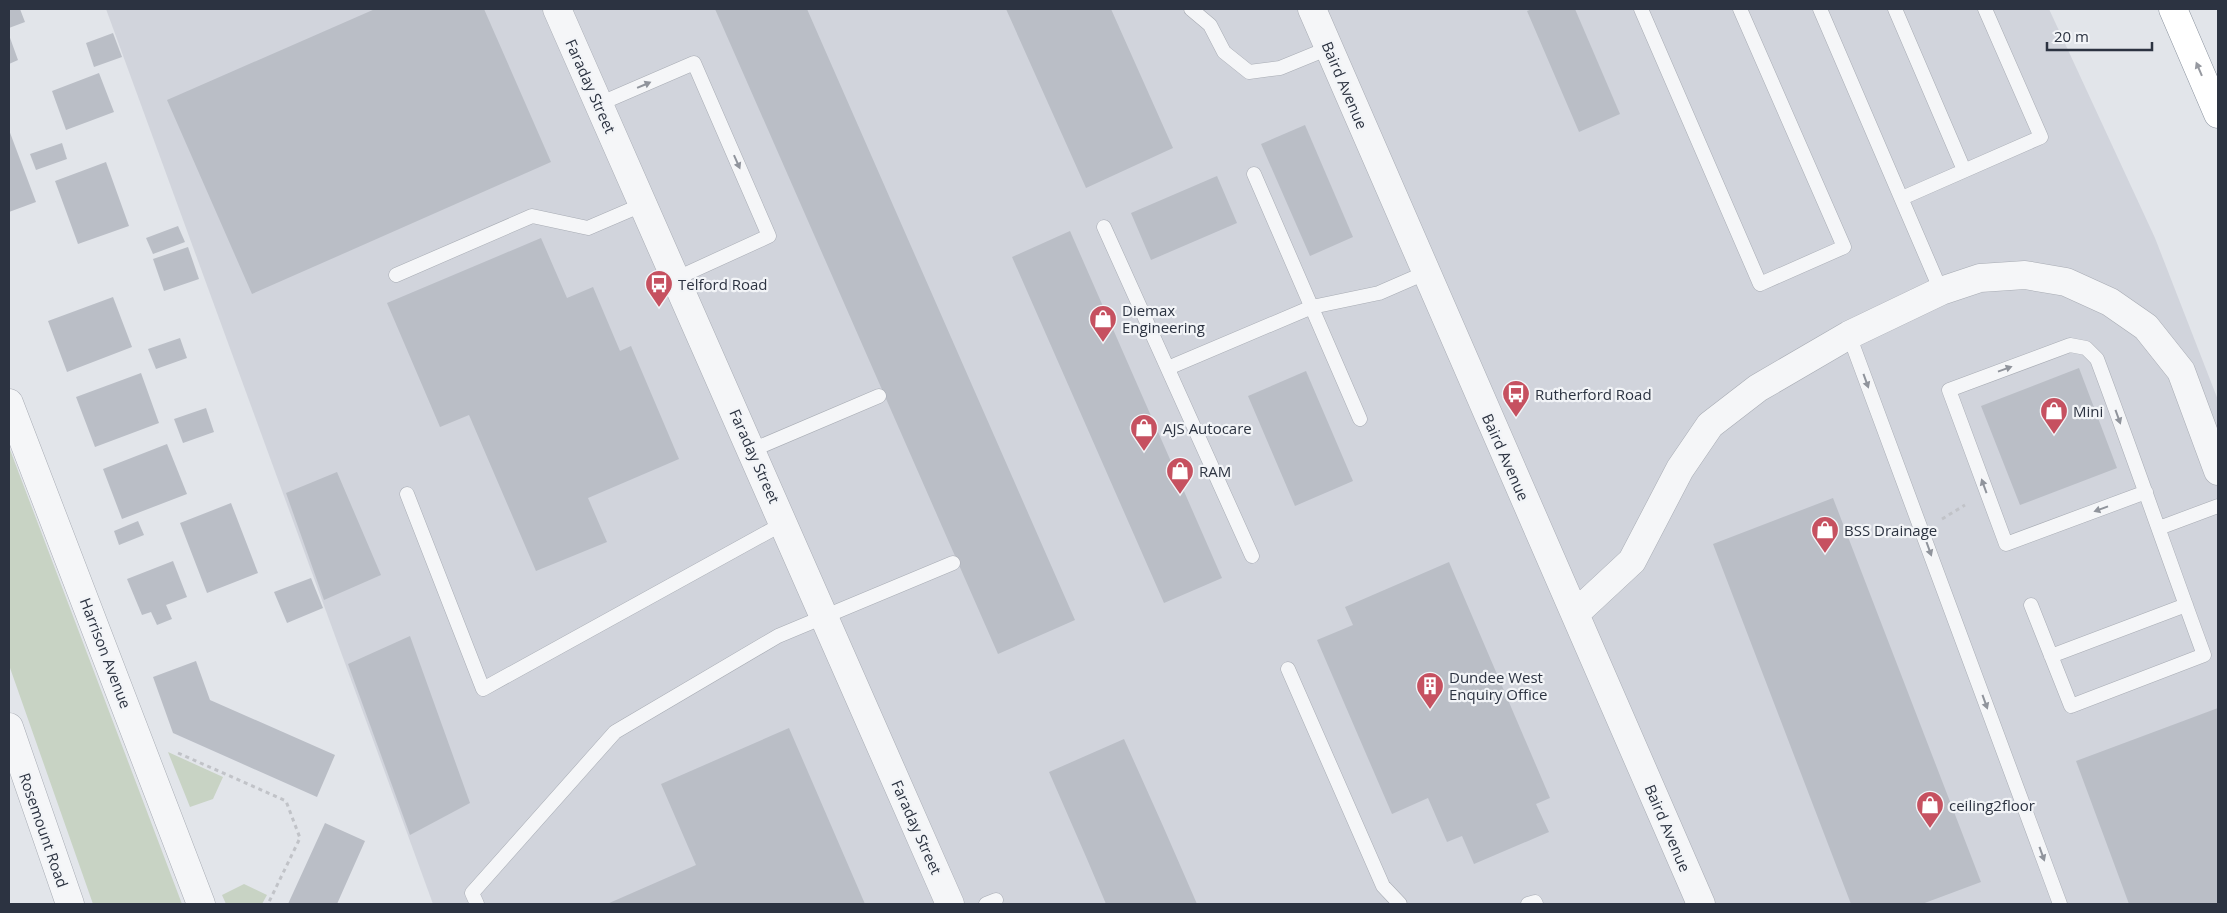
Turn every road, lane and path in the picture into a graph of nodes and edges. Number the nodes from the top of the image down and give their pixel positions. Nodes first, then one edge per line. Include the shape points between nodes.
1 (558, 9) edge
2 (1190, 9) edge
3 (1312, 9) edge
4 (1642, 9) edge
5 (1740, 9) edge
6 (1820, 9) edge
7 (1895, 9) edge
8 (1985, 9) edge
9 (2173, 9) edge
10 (1328, 48) junction
11 (599, 104) junction
12 (2218, 114) edge
13 (1964, 170) junction
14 (1254, 174) dead end
15 (1902, 198) junction
16 (644, 204) junction
17 (1104, 227) dead end
18 (1425, 273) junction
19 (396, 275) dead end
20 (677, 278) junction
21 (1941, 291) junction
22 (1312, 307) junction
23 (1849, 335) junction
24 (1168, 368) junction
25 (879, 396) dead end
26 (9, 403) edge
27 (1360, 419) dead end
28 (752, 450) junction
29 (2218, 470) edge
30 (1986, 491) junction
31 (2146, 492) junction
32 (406, 494) dead end
33 (2218, 506) edge
34 (784, 523) junction
35 (2159, 528) junction
36 (1922, 531) junction
37 (1252, 556) dead end
38 (953, 562) dead end
39 (2031, 605) dead end
40 (2186, 605) junction
41 (1575, 614) junction
42 (824, 616) junction
43 (2052, 656) junction
44 (1288, 669) dead end
45 (9, 727) edge
46 (145, 756) junction
47 (70, 904) edge
48 (202, 904) edge
49 (268, 904) edge
50 (477, 904) edge
51 (950, 904) edge
52 (1400, 904) edge
53 (1528, 904) edge
54 (1536, 904) edge
55 (1700, 904) edge
56 (2060, 904) edge

1 - 11 street, Faraday Street
2 - 10 lane via 1210,25 1224,52 1249,72 1280,68
3 - 10 street, Baird Avenue
4 - 5 lane via 1760,284 1844,247
6 - 15 lane
7 - 13 lane
8 - 13 lane via 2041,137
12 -> 9 highway
10 - 18 street, Baird Avenue
11 - 16 street, Faraday Street
11 -> 20 lane via 694,63 769,236
13 - 15 lane
14 - 22 lane
15 - 21 lane
16 - 19 lane via 588,228 532,216
16 - 20 street, Faraday Street
17 - 24 lane
18 - 22 lane via 1379,293
18 - 41 street, Baird Avenue
20 - 28 street, Faraday Street
21 - 23 street
21 - 29 street via 1980,278 2025,275 2066,282 2110,302 2146,327 2181,371
22 - 24 lane
22 - 27 lane
23 -> 36 lane
23 - 41 street via 1758,388 1710,425 1680,469 1632,561
24 - 37 lane
25 - 28 lane
26 - 46 street, Harrison Avenue
28 - 34 street, Faraday Street
31 -> 30 lane via 2006,544
30 -> 31 lane via 1949,390 2070,345 2086,348 2097,359
30 - 36 path
31 - 35 lane
32 - 34 lane via 483,689
33 - 35 lane
34 - 42 street, Faraday Street
35 - 40 lane
36 -> 56 lane
38 - 42 lane
39 - 43 lane
40 - 43 lane
40 - 43 lane via 2204,655 2142,679 2071,706
41 - 55 street, Baird Avenue
42 - 50 lane via 778,636 615,732 472,893
42 - 51 street, Faraday Street
44 - 52 lane via 1383,886
45 - 47 street, Rosemount Road
46 - 48 street, Harrison Avenue
46 - 49 path via 166,748 286,801 300,838
53 - 54 lane

